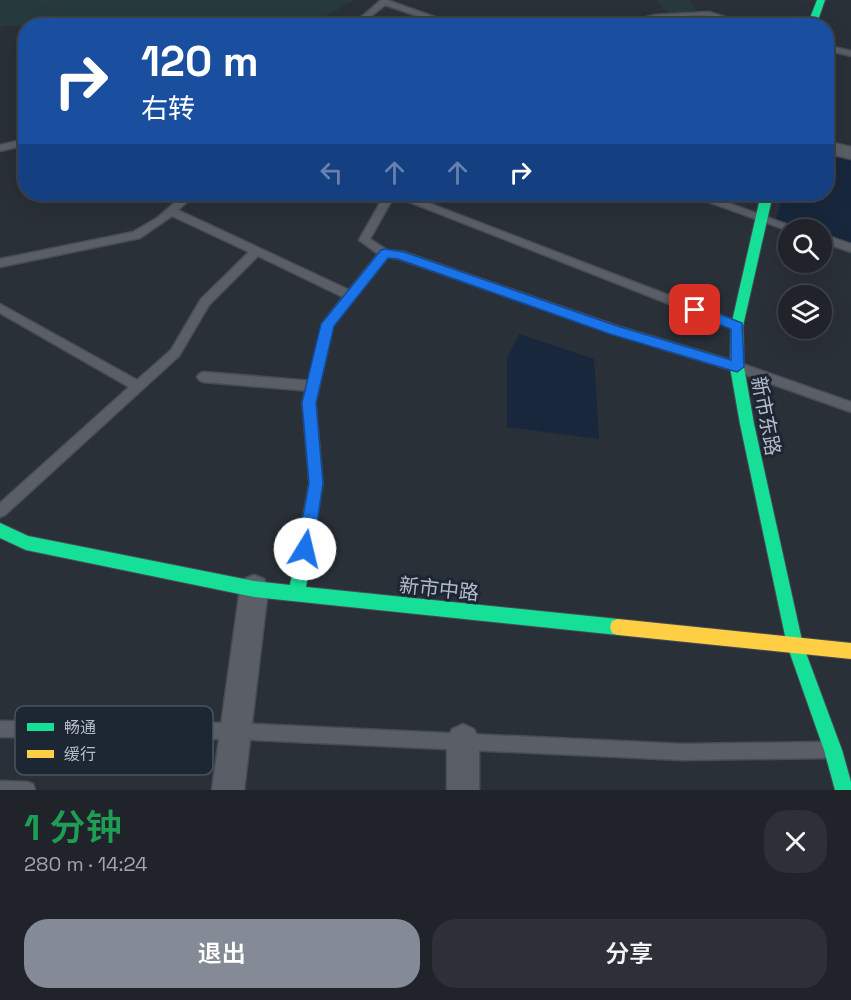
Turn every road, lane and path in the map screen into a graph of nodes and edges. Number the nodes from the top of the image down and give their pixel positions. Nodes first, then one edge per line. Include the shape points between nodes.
1 (821, 0) edge
2 (364, 18) edge
3 (432, 18) edge
4 (651, 18) edge
5 (723, 18) edge
6 (814, 18) edge
7 (834, 49) edge
8 (851, 54) edge
9 (18, 144) edge
10 (0, 148) edge
11 (834, 149) edge
12 (851, 153) edge
13 (183, 201) edge
14 (386, 201) edge
15 (415, 201) edge
16 (715, 201) edge
17 (765, 201) edge
18 (171, 211) junction
19 (762, 217) junction
20 (778, 223) edge
21 (832, 241) edge
22 (851, 248) edge
23 (257, 251) junction
24 (385, 254) junction
25 (0, 263) edge
26 (351, 296) junction
27 (0, 308) edge
28 (328, 324) joint
29 (738, 326) junction
30 (737, 367) junction
31 (203, 377) dead end
32 (314, 386) junction
33 (139, 387) junction
34 (851, 407) edge
35 (0, 512) edge
36 (0, 530) edge
37 (254, 589) junction
38 (297, 593) junction
39 (795, 645) junction
40 (851, 651) edge
41 (0, 729) edge
42 (15, 729) edge
43 (213, 731) edge
44 (236, 731) junction
45 (463, 740) junction
46 (833, 750) junction
47 (0, 789) edge
48 (27, 790) edge
49 (228, 790) edge
50 (463, 790) edge
51 (844, 790) edge

1 - 6 street
2 - 3 lane via 384,2
4 - 5 lane via 709,14
7 - 8 lane
9 - 10 lane
11 - 12 street
13 - 18 lane
14 - 24 lane via 364,240
15 - 29 lane
16 - 19 lane
17 - 19 street, 新市东路
18 - 23 lane
18 - 25 lane via 135,235
19 - 20 lane
19 - 29 street, 新市东路
21 - 22 lane
23 - 26 lane
23 - 33 lane via 205,302 175,353
24 - 26 lane
24 - 30 lane via 399,255 615,330
26 - 28 lane
27 - 33 lane
28 - 32 street
29 - 30 street, 新市东路
30 - 34 lane
30 - 39 street, 新市东路
31 - 32 lane
32 - 38 street via 309,403 316,483
33 - 35 lane
36 - 37 street, 新市中路 via 26,543
37 - 38 street, 新市中路
37 - 44 street
38 - 39 street, 新市中路
39 - 40 street, 新市中路
39 - 46 street, 新市东路
41 - 42 lane
43 - 44 lane
44 - 45 lane
44 - 49 street
45 - 46 lane via 683,752
45 - 50 street
46 - 51 street, 新市东路
47 - 48 lane

